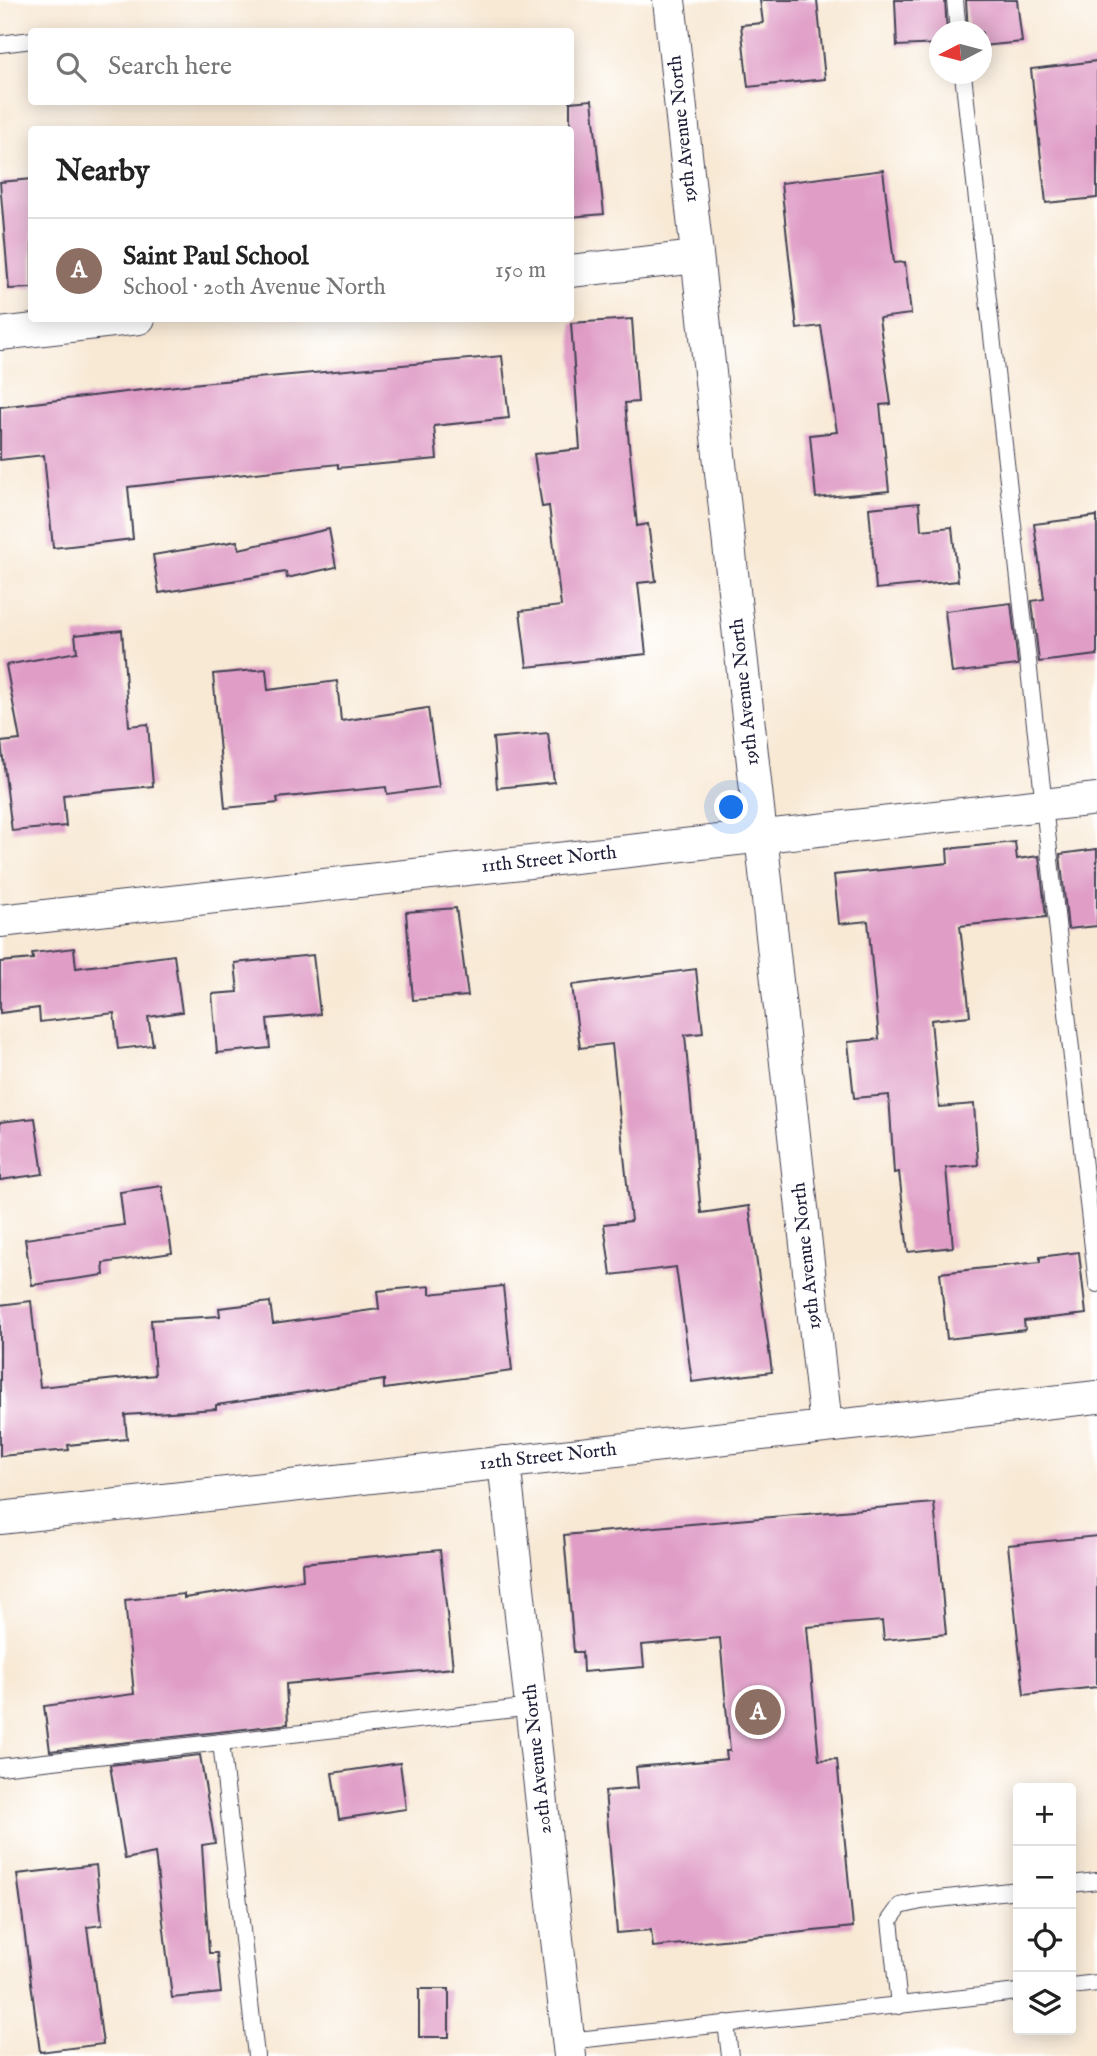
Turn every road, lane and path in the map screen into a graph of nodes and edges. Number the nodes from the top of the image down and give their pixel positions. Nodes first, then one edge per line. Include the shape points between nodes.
1 (669, 0) edge
2 (955, 0) edge
3 (957, 21) edge
4 (28, 40) edge
5 (0, 44) edge
6 (964, 84) edge
7 (697, 257) junction
8 (574, 271) edge
9 (104, 322) edge
10 (0, 334) edge
11 (1097, 799) edge
12 (1045, 805) junction
13 (761, 837) junction
14 (0, 921) edge
15 (1097, 1284) edge
16 (1097, 1397) edge
17 (826, 1426) junction
18 (504, 1462) junction
19 (0, 1518) edge
20 (532, 1707) junction
21 (220, 1742) junction
22 (0, 1767) edge
23 (1097, 1881) edge
24 (1076, 1883) edge
25 (1013, 1891) edge
26 (1097, 1983) edge
27 (1076, 1985) edge
28 (1013, 1993) edge
29 (899, 2006) junction
30 (726, 2023) junction
31 (569, 2049) edge
32 (256, 2056) edge
33 (730, 2056) edge

1 - 7 street, 19th Avenue North
2 - 3 lane
4 - 5 lane
6 - 12 lane
7 - 8 street
7 - 13 street, 19th Avenue North
9 - 10 street
11 - 12 street, 11th Street North
12 - 13 street, 11th Street North
12 - 15 lane
13 - 14 street, 11th Street North
13 - 17 street, 19th Avenue North
16 - 17 street, 12th Street North
17 - 18 street, 12th Street North
18 - 19 street, 12th Street North
18 - 20 street, 20th Avenue North
20 - 21 lane
20 - 31 street, 20th Avenue North
21 - 22 lane
21 - 32 lane
23 - 24 lane
25 - 29 lane via 900,1906 890,1920
26 - 27 lane
28 - 29 lane
29 - 30 lane
30 - 31 lane
30 - 33 lane

